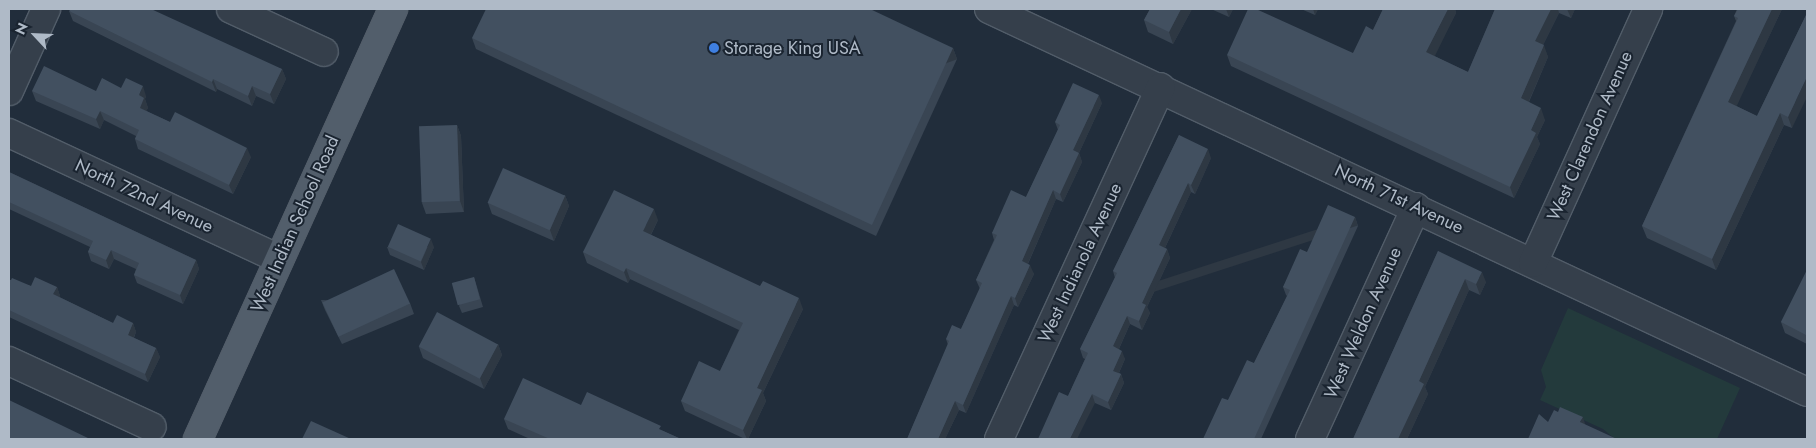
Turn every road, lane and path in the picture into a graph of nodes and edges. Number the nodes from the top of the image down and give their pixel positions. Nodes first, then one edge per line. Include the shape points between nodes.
1 (46, 9) edge
2 (231, 9) edge
3 (393, 9) edge
4 (989, 9) edge
5 (1648, 9) edge
6 (324, 52) dead end
7 (1161, 87) junction
8 (9, 91) edge
9 (9, 133) edge
10 (1416, 207) junction
11 (279, 259) junction
12 (1533, 263) junction
13 (9, 361) edge
14 (1807, 392) edge
15 (152, 427) dead end
16 (198, 439) edge
17 (999, 439) edge
18 (1310, 439) edge

1 - 8 street
2 - 6 street
3 - 11 main road, West Indian School Road
4 - 7 street, North 71st Avenue
5 - 12 street, West Clarendon Avenue
7 - 10 street, North 71st Avenue
7 - 17 street, West Indianola Avenue
9 - 11 street, North 72nd Avenue
10 - 12 street, North 71st Avenue
10 - 18 street, West Weldon Avenue
11 - 16 main road, West Indian School Road
12 - 14 street, North 71st Avenue
13 - 15 street

